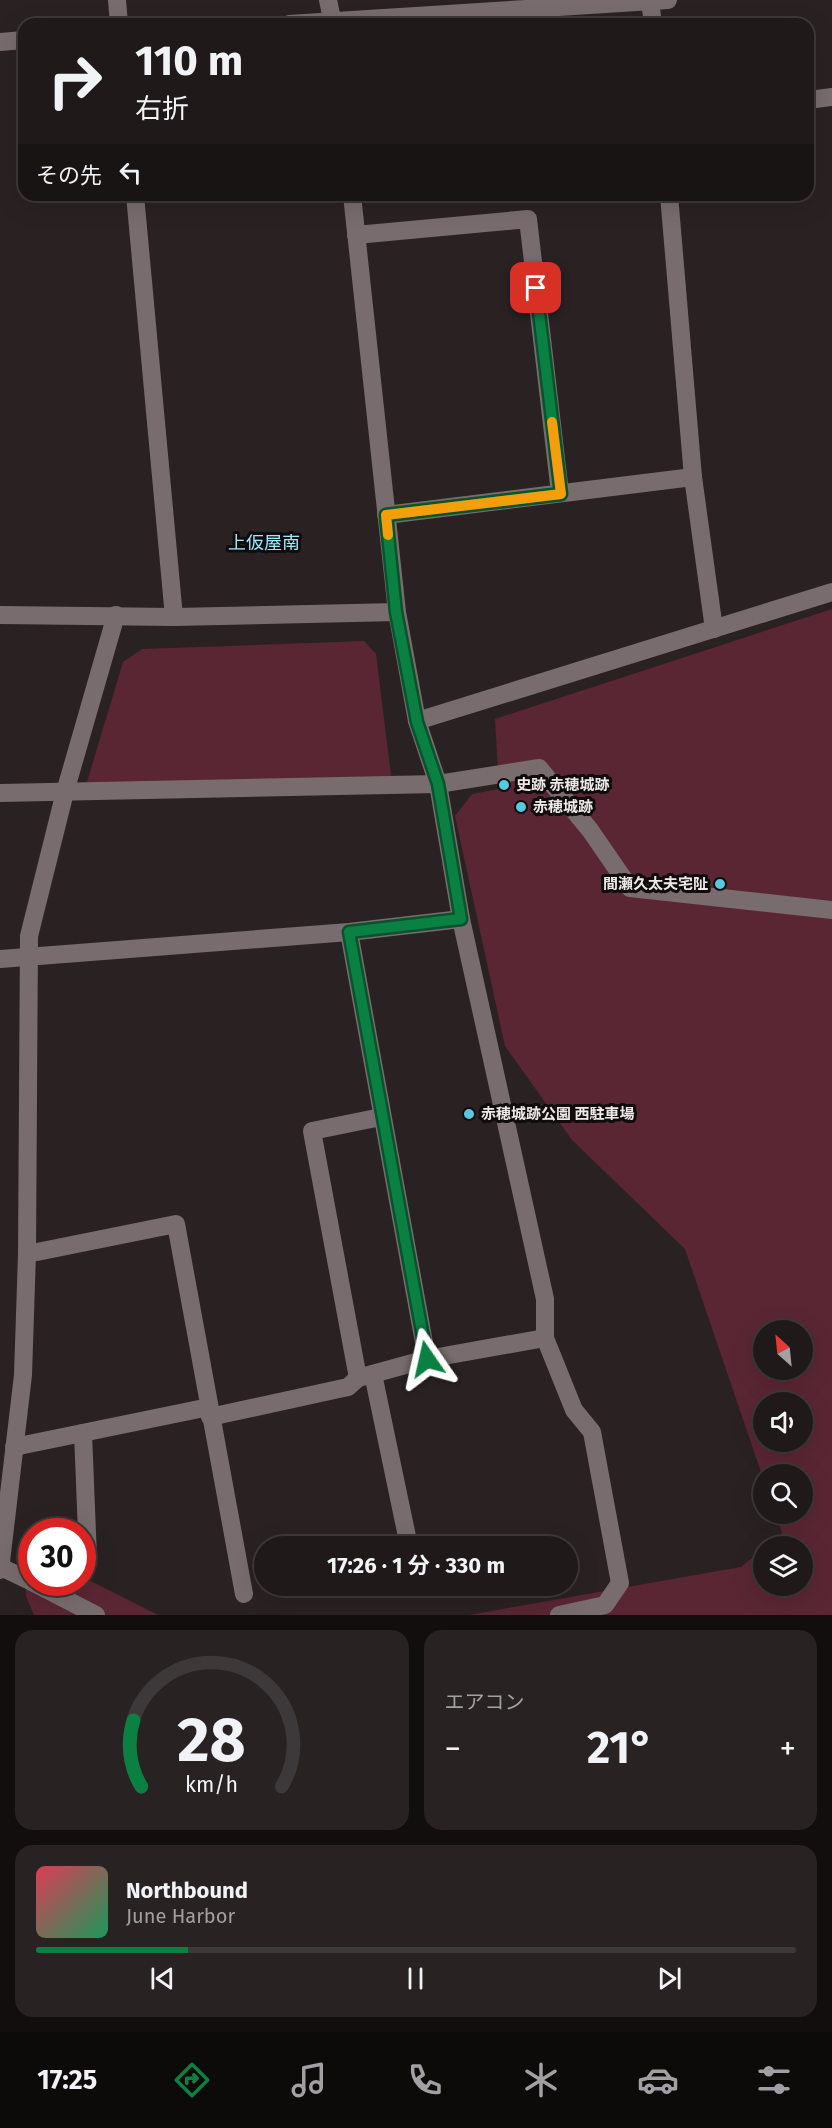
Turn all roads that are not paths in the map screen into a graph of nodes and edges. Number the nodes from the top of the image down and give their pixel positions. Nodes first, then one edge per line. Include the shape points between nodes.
1 (117, 0) edge
2 (328, 0) edge
3 (659, 1) edge
4 (547, 3) edge
5 (118, 18) edge
6 (332, 18) edge
7 (386, 18) edge
8 (655, 18) edge
9 (18, 40) edge
10 (0, 42) edge
11 (832, 97) edge
12 (814, 99) edge
13 (136, 201) edge
14 (352, 201) edge
15 (670, 201) edge
16 (356, 235) junction
17 (693, 477) junction
18 (561, 494) junction
19 (386, 515) junction
20 (832, 592) edge
21 (396, 612) junction
22 (0, 615) edge
23 (116, 615) junction
24 (174, 617) junction
25 (714, 629) junction
26 (417, 722) junction
27 (438, 784) junction
28 (65, 792) junction
29 (0, 793) edge
30 (832, 910) edge
31 (461, 919) junction
32 (349, 932) junction
33 (29, 956) junction
34 (0, 958) edge
35 (381, 1117) junction
36 (27, 1254) junction
37 (545, 1338) junction
38 (427, 1359) junction
39 (365, 1376) junction
40 (209, 1412) junction
41 (83, 1433) junction
42 (14, 1447) junction
43 (86, 1518) edge
44 (406, 1536) edge
45 (0, 1568) edge
46 (18, 1576) edge
47 (244, 1594) dead end
48 (59, 1596) edge
49 (96, 1615) edge
50 (559, 1615) edge

1 - 5 street
2 - 6 street
3 - 4 street
3 - 8 street
4 - 7 street
9 - 10 street
11 - 12 street
13 - 24 street
14 - 16 street
15 - 17 street
16 - 18 street via 528,219
16 - 19 street
17 - 18 street
17 - 25 street
18 - 19 street
19 - 21 street
20 - 25 street
21 - 24 street
21 - 26 street
22 - 23 street
23 - 24 street
23 - 28 street
25 - 26 street
26 - 27 street
27 - 28 street
27 - 30 street via 539,768 590,830 630,888
27 - 31 street
28 - 29 street
28 - 33 street via 29,936
31 - 32 street
31 - 37 street via 545,1299
32 - 33 street
32 - 35 street
33 - 34 street
33 - 36 street
35 - 38 street
35 - 39 street via 312,1131
36 - 40 street via 176,1224
36 - 42 street via 23,1375
37 - 38 street
37 - 50 street via 574,1410 592,1432 620,1583 605,1605
38 - 39 street
39 - 40 street via 348,1387
39 - 44 street
40 - 41 street
40 - 47 street
41 - 42 street
41 - 43 street
42 - 45 street
45 - 46 street
48 - 49 street

